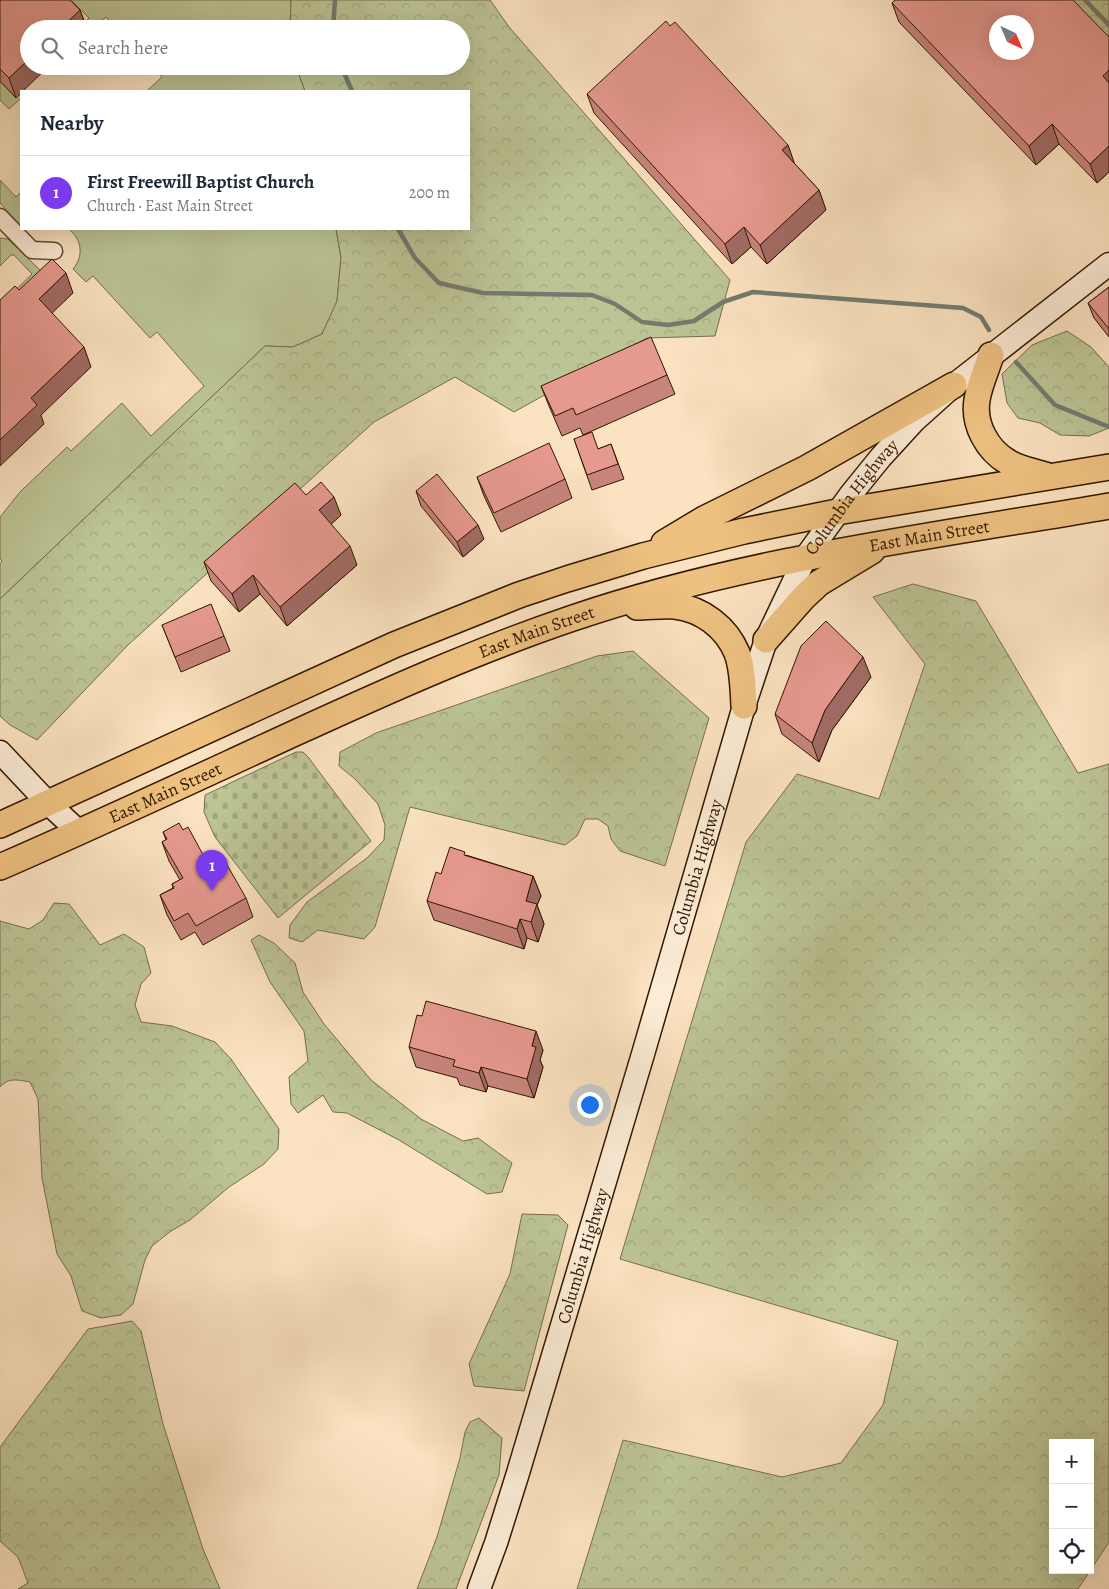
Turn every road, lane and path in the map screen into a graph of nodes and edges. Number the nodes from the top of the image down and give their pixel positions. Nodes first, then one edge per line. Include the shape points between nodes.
1 (0, 217) edge
2 (54, 251) dead end
3 (1109, 264) edge
4 (991, 355) junction
5 (954, 385) junction
6 (1109, 467) edge
7 (1050, 476) junction
8 (1109, 506) edge
9 (837, 512) junction
10 (885, 543) junction
11 (643, 556) junction
12 (805, 558) junction
13 (607, 607) junction
14 (766, 640) junction
15 (394, 645) junction
16 (407, 682) junction
17 (744, 706) junction
18 (0, 752) edge
19 (48, 803) junction
20 (0, 825) edge
21 (79, 832) junction
22 (0, 866) edge
23 (479, 1589) edge

1 - 2 street via 32,250
3 - 4 main road, Columbia Highway
4 - 5 main road, Columbia Highway
4 - 7 main road via 977,399 978,419 984,438 1008,462
5 - 9 main road, Columbia Highway via 914,421
5 - 11 main road via 807,468 704,519
6 - 7 main road
7 - 9 main road
8 - 10 main road, East Main Street
9 - 11 main road via 744,530
9 - 12 main road, Columbia Highway
10 - 12 main road, East Main Street
10 - 14 main road via 820,582
11 - 15 main road via 519,595
12 - 13 main road, East Main Street via 678,586
12 - 14 main road, Columbia Highway
13 - 16 main road, East Main Street via 504,642
13 - 17 main road via 676,606 696,611 714,622 737,653
14 - 17 main road, Columbia Highway
15 - 16 main road
15 - 19 main road
16 - 21 main road, East Main Street
17 - 23 main road, Columbia Highway via 524,1454
18 - 19 main road
19 - 20 main road
19 - 21 main road
21 - 22 main road, East Main Street

